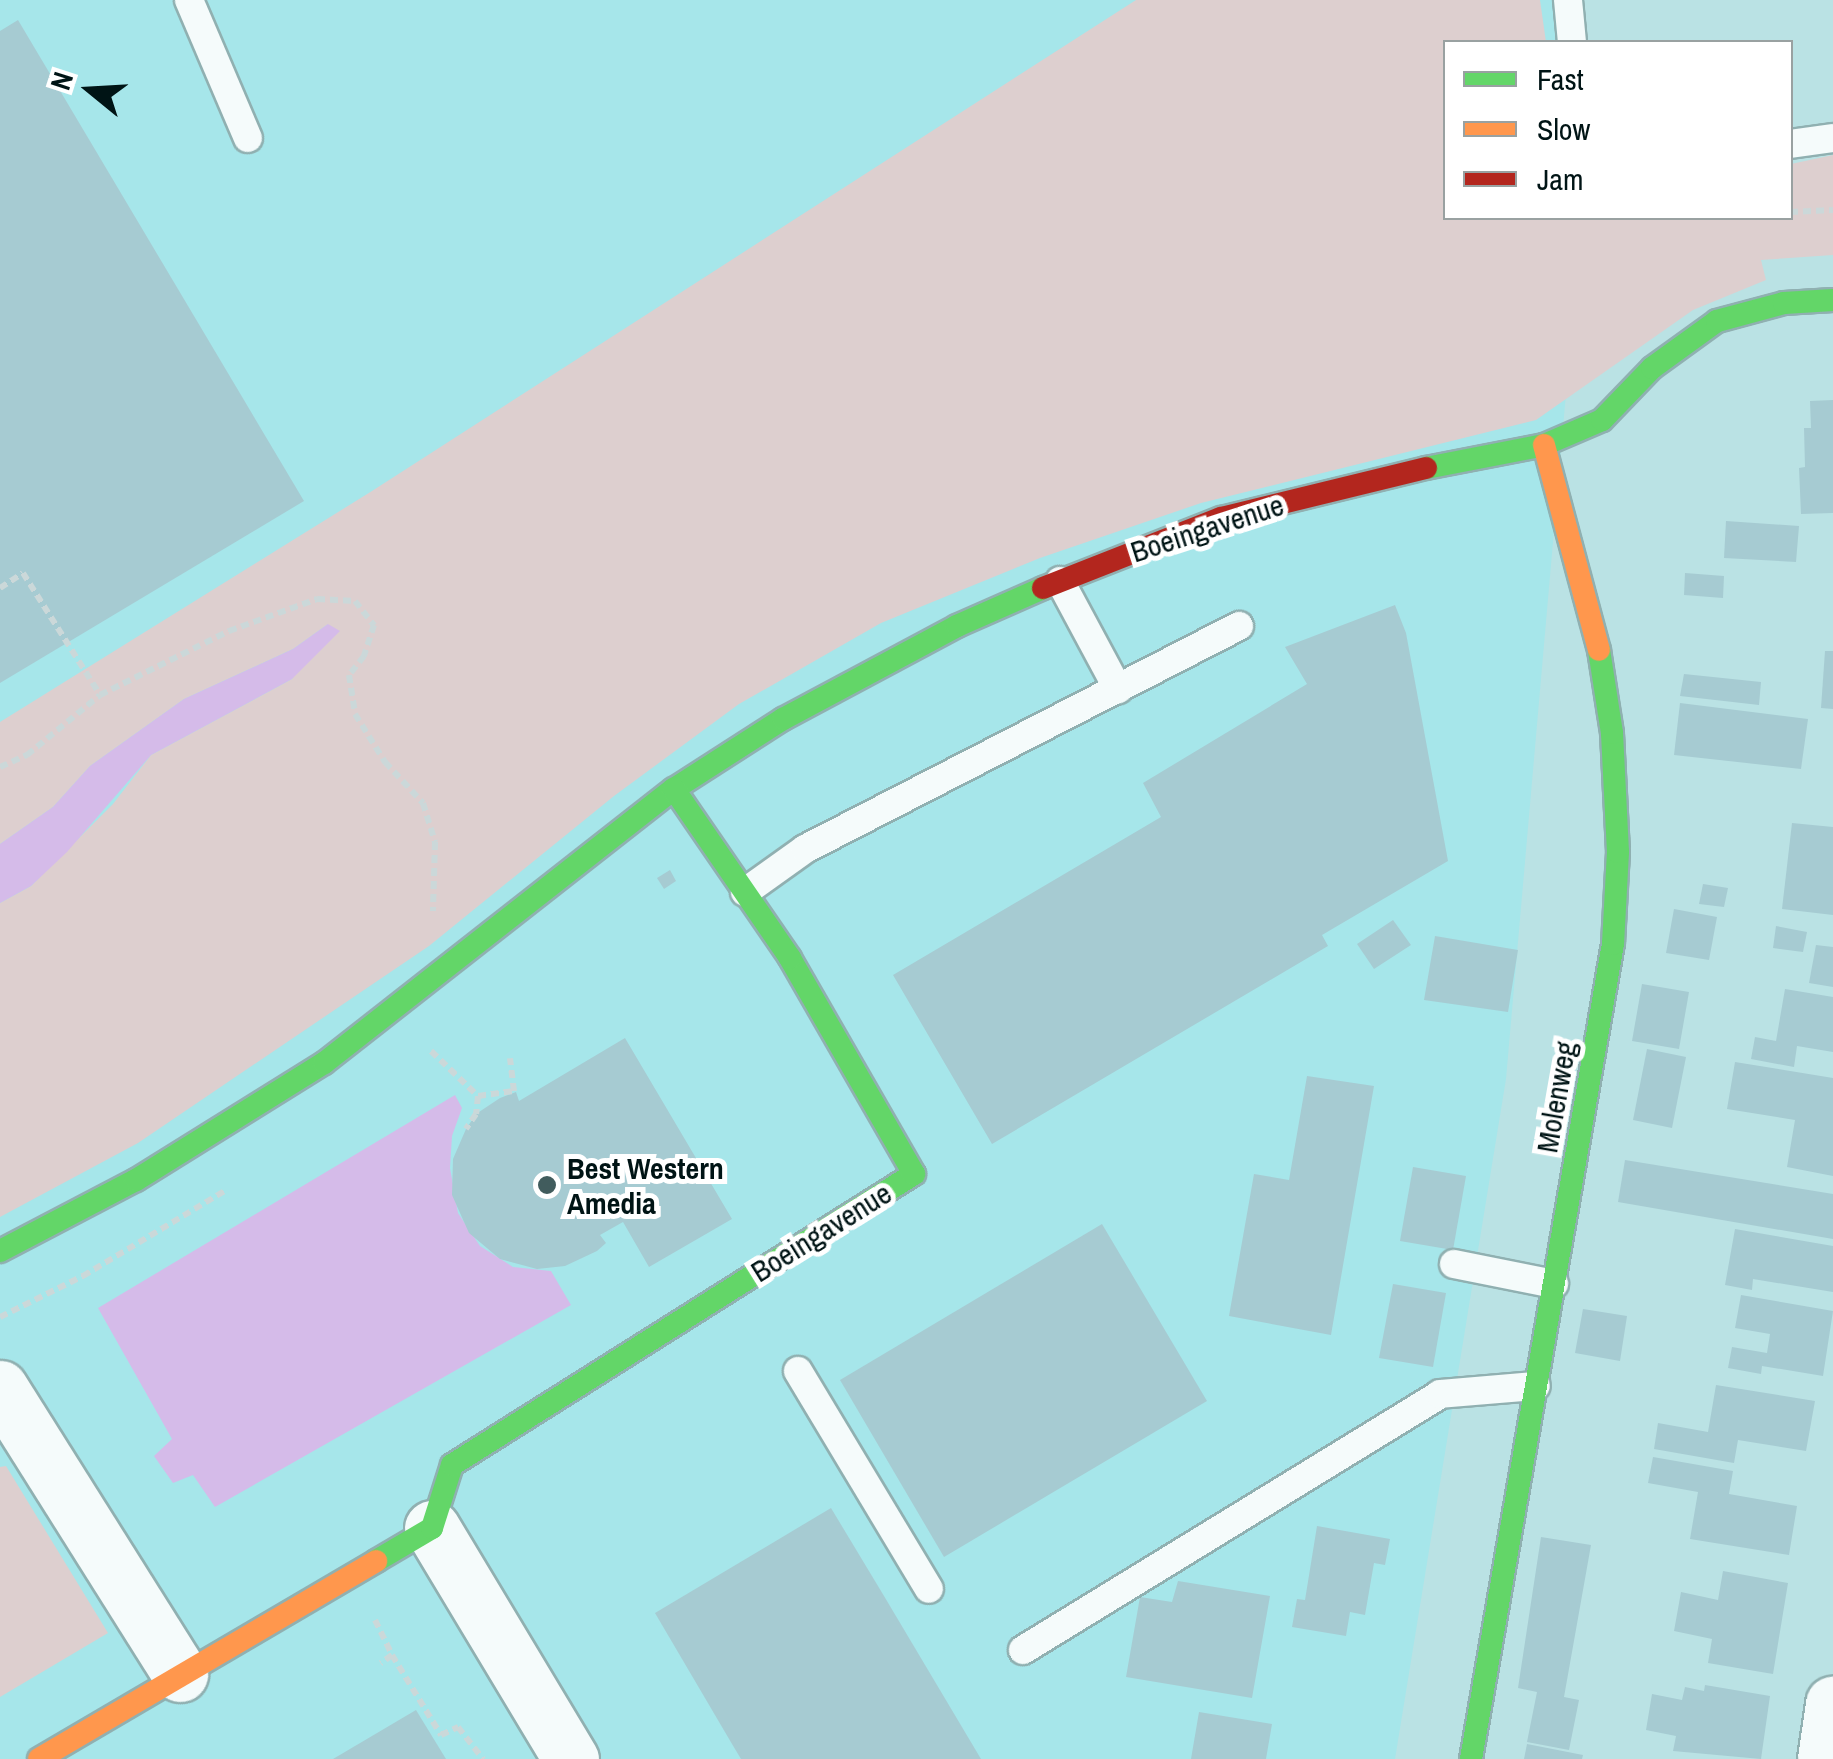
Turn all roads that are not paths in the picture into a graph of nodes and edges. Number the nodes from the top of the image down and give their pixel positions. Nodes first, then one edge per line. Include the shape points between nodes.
1 (189, 0) edge
2 (1568, 0) edge
3 (1572, 40) edge
4 (248, 138) dead end
5 (1833, 138) edge
6 (1793, 144) edge
7 (1833, 300) edge
8 (1544, 446) junction
9 (1060, 581) junction
10 (1240, 626) dead end
11 (1118, 688) junction
12 (674, 789) junction
13 (745, 892) junction
14 (0, 1252) edge
15 (1454, 1264) dead end
16 (1554, 1284) junction
17 (798, 1370) dead end
18 (1536, 1386) junction
19 (0, 1388) edge
20 (432, 1528) junction
21 (929, 1588) dead end
22 (1023, 1650) dead end
23 (180, 1674) junction
24 (1833, 1704) edge
25 (39, 1759) edge
26 (571, 1759) edge
27 (1471, 1759) edge
28 (1825, 1759) edge

1 - 4 lane
2 - 3 lane
5 - 6 lane
7 - 8 street, Boeingavenue via 1717,321 1652,368 1602,420
8 - 9 street, Boeingavenue via 1221,518
8 - 16 street, Molenweg via 1594,622 1612,733 1618,852 1612,944
9 - 11 lane
9 - 12 street, Boeingavenue via 957,626 783,719
10 - 11 lane
11 - 13 lane via 805,849
12 - 13 street, Boeingavenue
12 - 14 street, Boeingavenue via 324,1062 136,1180
13 - 20 street, Boeingavenue via 914,1174 452,1464
15 - 16 lane
16 - 18 street, Molenweg
17 - 21 lane
18 - 22 lane via 1440,1394
18 - 27 street, Molenweg
19 - 23 street
20 - 23 street
20 - 26 street
23 - 25 street
24 - 28 street

